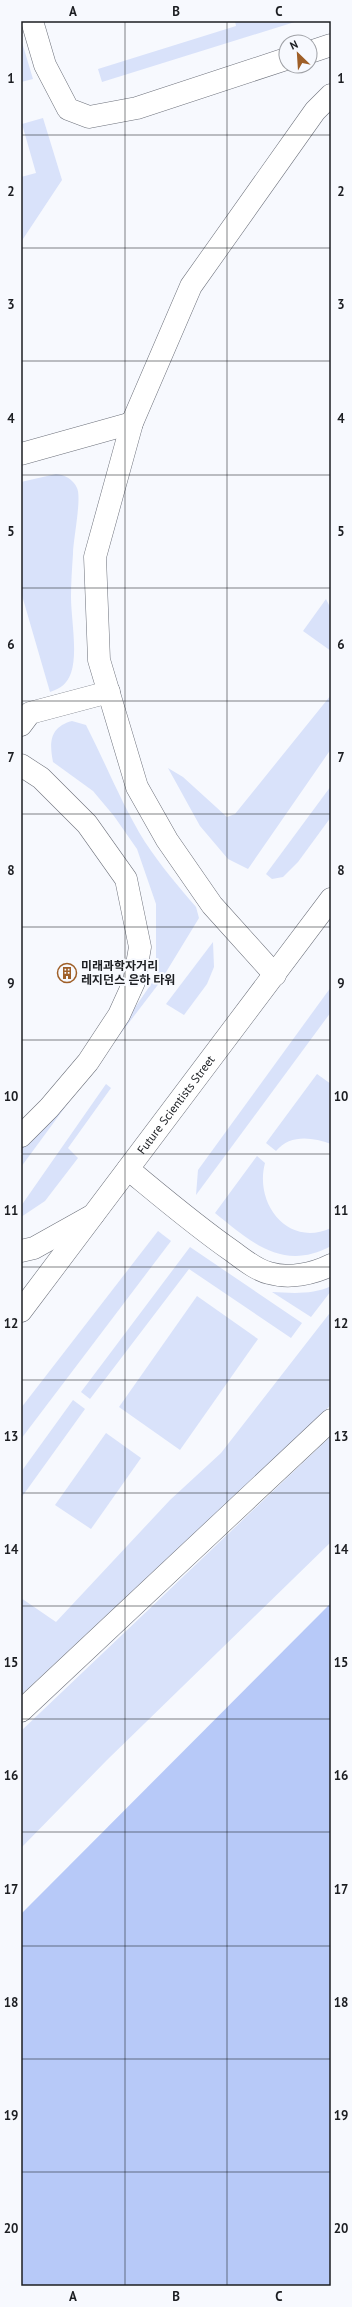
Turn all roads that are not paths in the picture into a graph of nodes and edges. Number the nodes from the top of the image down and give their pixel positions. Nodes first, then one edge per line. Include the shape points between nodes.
1 (32, 21) edge
2 (331, 45) edge
3 (318, 49) edge
4 (278, 63) edge
5 (331, 95) edge
6 (132, 423) junction
7 (21, 454) edge
8 (109, 692) junction
9 (21, 725) edge
10 (21, 764) edge
11 (331, 899) edge
12 (275, 975) junction
13 (21, 1136) edge
14 (128, 1169) junction
15 (93, 1216) junction
16 (21, 1251) edge
17 (331, 1265) edge
18 (21, 1310) edge
19 (331, 1420) edge
20 (21, 1711) edge

1 - 4 street via 45,65 68,109 89,117 137,108
2 - 3 street
5 - 6 street via 315,111 191,286
6 - 7 street
6 - 8 street via 95,557 99,660
8 - 9 street via 30,713
8 - 12 street via 136,787 167,840 212,905
10 - 13 street via 41,778 87,824 126,879 140,947 134,982 118,1015 88,1062
11 - 12 street, Future Scientists Street
12 - 14 street, Future Scientists Street
14 - 15 street, Future Scientists Street
14 - 17 street via 212,1237 268,1273 288,1276 316,1272
15 - 16 street via 34,1248
15 - 18 street, Future Scientists Street
19 - 20 street

